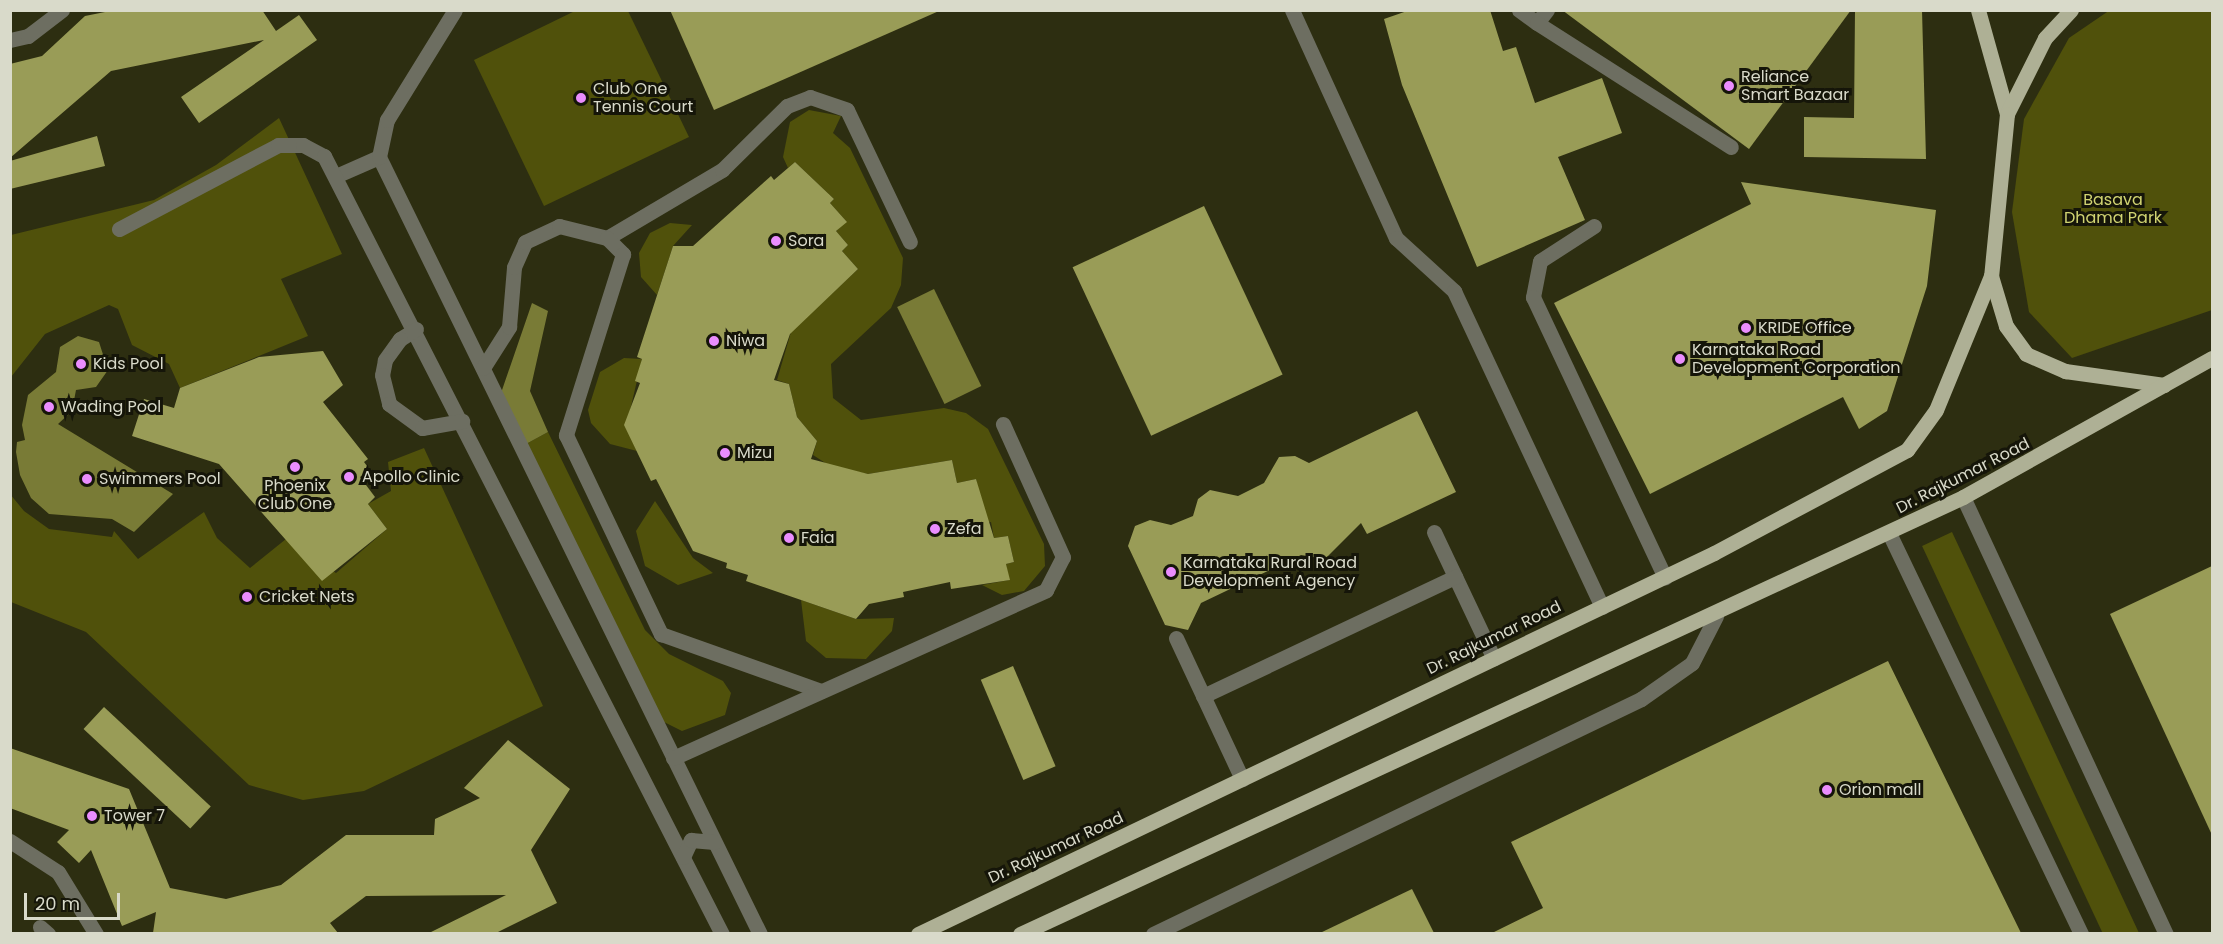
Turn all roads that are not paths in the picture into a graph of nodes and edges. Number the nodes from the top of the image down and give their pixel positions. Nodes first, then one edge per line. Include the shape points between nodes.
1 (62, 10) edge
2 (455, 10) edge
3 (1292, 10) edge
4 (1520, 10) edge
5 (1547, 10) edge
6 (1978, 10) edge
7 (2071, 10) edge
8 (1537, 23) junction
9 (10, 40) edge
10 (2007, 114) junction
11 (1731, 147) dead end
12 (379, 157) junction
13 (338, 175) junction
14 (1594, 226) dead end
15 (119, 229) dead end
16 (607, 238) junction
17 (910, 242) dead end
18 (1991, 276) junction
19 (416, 329) junction
20 (2212, 358) edge
21 (483, 368) junction
22 (2164, 385) junction
23 (462, 421) junction
24 (1003, 424) dead end
25 (1964, 498) junction
26 (1434, 532) dead end
27 (1889, 533) junction
28 (1455, 577) junction
29 (1665, 577) junction
30 (1602, 607) junction
31 (1716, 616) junction
32 (1176, 638) dead end
33 (1494, 659) junction
34 (821, 691) junction
35 (1203, 696) junction
36 (673, 758) junction
37 (1242, 779) junction
38 (10, 841) edge
39 (714, 842) junction
40 (683, 857) junction
41 (96, 933) edge
42 (722, 933) edge
43 (760, 933) edge
44 (918, 933) edge
45 (1020, 933) edge
46 (1153, 933) edge
47 (2080, 933) edge
48 (2166, 933) edge

1 - 9 street via 28,36
2 - 12 street via 387,120
3 - 30 street via 1396,238 1454,291
4 - 8 street
5 - 8 street
6 - 10 main road
7 - 10 main road via 2045,38
8 - 11 street
10 - 18 main road
12 - 13 street
12 - 21 street
13 - 15 street via 314,149 278,145
13 - 19 street
14 - 29 street via 1540,261 1533,297
16 - 17 street via 713,177 787,106 810,97 847,110
16 - 21 street via 559,226 525,242 514,267 509,327
16 - 34 street via 623,254 566,435 661,634
18 - 22 main road via 2006,326 2026,354 2065,371
18 - 29 main road, Dr. Rajkumar Road via 1936,410 1907,450
19 - 23 street
19 - 23 street via 400,339 385,360 382,375 390,404 422,428
20 - 22 main road, Dr. Rajkumar Road
21 - 36 street
22 - 25 main road, Dr. Rajkumar Road
23 - 40 street
24 - 34 street via 1063,557 1056,576 1033,600
25 - 27 main road, Dr. Rajkumar Road
25 - 48 street
26 - 28 street
27 - 31 main road, Dr. Rajkumar Road
27 - 47 street
28 - 33 street
28 - 35 street
29 - 30 main road, Dr. Rajkumar Road
30 - 33 main road, Dr. Rajkumar Road
31 - 45 main road, Dr. Rajkumar Road
31 - 46 street via 1692,663 1641,699
32 - 35 street
33 - 37 main road, Dr. Rajkumar Road
34 - 36 street
35 - 37 street
36 - 39 street
37 - 44 main road, Dr. Rajkumar Road
38 - 41 street via 58,872
39 - 40 street via 691,840
39 - 43 street
40 - 42 street

